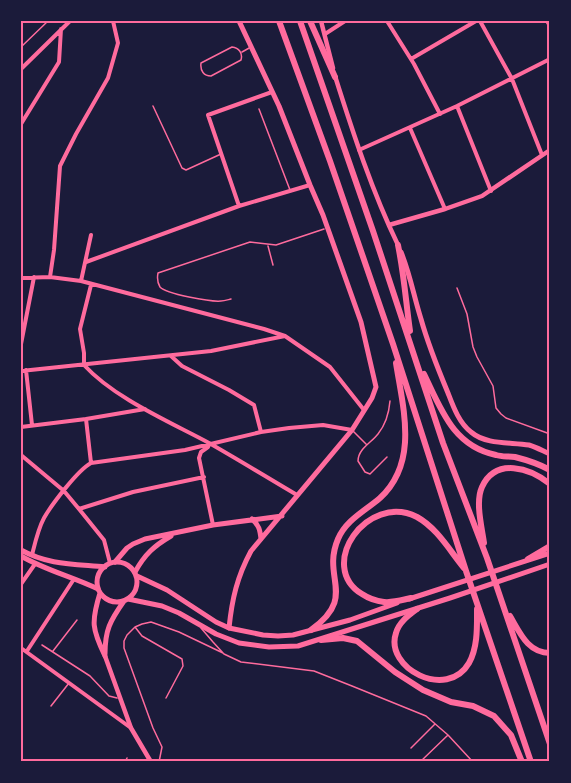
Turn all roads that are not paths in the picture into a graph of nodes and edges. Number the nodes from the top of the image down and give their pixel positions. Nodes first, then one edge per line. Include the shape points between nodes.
1 (48, 21) edge
2 (70, 21) edge
3 (113, 21) edge
4 (239, 21) edge
5 (279, 21) edge
6 (300, 21) edge
7 (310, 21) edge
8 (321, 21) edge
9 (345, 21) edge
10 (387, 21) edge
11 (478, 21) edge
12 (547, 21) edge
13 (550, 26) edge
14 (61, 29) junction
15 (325, 34) junction
16 (21, 47) edge
17 (252, 47) junction
18 (241, 52) junction
19 (411, 59) junction
20 (550, 59) edge
21 (21, 69) edge
22 (335, 77) junction
23 (512, 79) junction
24 (272, 92) junction
25 (153, 106) dead end
26 (457, 106) junction
27 (259, 110) dead end
28 (440, 114) junction
29 (21, 124) edge
30 (410, 128) junction
31 (359, 150) junction
32 (550, 150) edge
33 (221, 154) junction
34 (542, 155) junction
35 (310, 185) junction
36 (290, 191) junction
37 (491, 191) junction
38 (239, 206) junction
39 (446, 209) junction
40 (389, 225) junction
41 (328, 228) junction
42 (91, 235) dead end
43 (269, 244) junction
44 (398, 245) junction
45 (86, 262) junction
46 (273, 265) dead end
47 (34, 277) junction
48 (50, 277) junction
49 (21, 278) edge
50 (81, 281) junction
51 (91, 285) junction
52 (457, 288) dead end
53 (231, 299) dead end
54 (285, 336) junction
55 (21, 344) edge
56 (393, 344) junction
57 (411, 344) junction
58 (171, 355) junction
59 (417, 360) junction
60 (84, 365) junction
61 (24, 371) edge
62 (390, 401) dead end
63 (145, 409) junction
64 (364, 411) junction
65 (86, 419) junction
66 (32, 425) junction
67 (21, 426) edge
68 (352, 430) junction
69 (261, 432) junction
70 (550, 434) edge
71 (211, 444) junction
72 (367, 445) junction
73 (550, 454) edge
74 (21, 455) edge
75 (387, 457) dead end
76 (91, 463) junction
77 (550, 470) edge
78 (204, 477) junction
79 (550, 484) edge
80 (64, 491) junction
81 (297, 495) junction
82 (79, 509) junction
83 (282, 516) junction
84 (252, 519) junction
85 (213, 525) junction
86 (176, 533) junction
87 (261, 539) junction
88 (550, 546) edge
89 (21, 550) edge
90 (550, 553) edge
91 (31, 555) junction
92 (21, 556) edge
93 (487, 558) junction
94 (528, 560) junction
95 (35, 564) junction
96 (110, 564) junction
97 (550, 564) edge
98 (466, 572) junction
99 (136, 574) junction
100 (74, 578) junction
101 (21, 584) edge
102 (99, 591) junction
103 (411, 598) junction
104 (126, 600) junction
105 (502, 603) junction
106 (478, 605) junction
107 (417, 609) junction
108 (77, 620) dead end
109 (199, 625) junction
110 (135, 627) junction
111 (229, 628) junction
112 (311, 630) junction
113 (321, 640) junction
114 (42, 645) dead end
115 (21, 648) edge
116 (27, 651) junction
117 (53, 652) junction
118 (550, 653) edge
119 (224, 654) junction
120 (105, 656) junction
121 (69, 682) junction
122 (166, 698) dead end
123 (121, 699) junction
124 (550, 702) edge
125 (51, 706) dead end
126 (550, 711) edge
127 (435, 723) junction
128 (131, 728) junction
129 (448, 735) junction
130 (550, 744) edge
131 (411, 748) dead end
132 (128, 758) dead end
133 (421, 761) edge
134 (124, 762) edge
135 (151, 762) edge
136 (159, 762) edge
137 (473, 762) edge
138 (522, 762) edge
139 (531, 762) edge

1 - 16 lane
2 - 14 street
3 - 48 street via 118,43 108,78 60,166
4 - 17 main road
5 - 56 highway
6 - 57 highway
7 - 22 highway
8 - 15 street
9 - 15 street
10 - 19 street
11 - 19 street
11 - 23 street
12 - 13 street
14 - 21 street
14 - 29 street via 59,62
15 - 22 street
17 - 18 lane
17 - 24 main road
18 - 18 lane via 232,47 201,63 202,72 211,76 241,60
19 - 28 street
20 - 23 street
22 - 31 street
23 - 26 street
23 - 34 street
24 - 33 street via 208,115
24 - 35 main road
25 - 33 lane via 182,168 186,170
26 - 28 street
26 - 37 street
27 - 36 lane
28 - 30 street
30 - 31 street
30 - 39 street
31 - 40 street
32 - 34 street
33 - 38 street
34 - 37 street
35 - 36 street
35 - 41 main road
36 - 38 street
37 - 39 street
38 - 45 street
39 - 40 street
40 - 44 street
41 - 43 lane
41 - 64 main road via 373,369 376,387
42 - 45 street
43 - 46 lane
43 - 53 lane via 250,242 158,273 158,284 165,291 220,302
44 - 57 highway
44 - 73 main road via 441,378 463,423 480,437 532,446
45 - 50 street
47 - 48 street
47 - 49 street
47 - 55 street
48 - 50 street
50 - 51 street
51 - 54 street
51 - 60 street via 80,329
52 - 70 lane via 473,347 493,386 496,408 506,417
54 - 58 street
54 - 64 street via 330,367
56 - 98 highway
56 - 112 highway via 404,416 403,461 382,495 346,525 338,539 333,556 336,599 327,616
57 - 59 highway
58 - 60 street
58 - 69 street via 182,366 254,405
59 - 77 highway via 452,428 466,442 480,450
59 - 93 highway via 443,443
60 - 61 street
60 - 63 street via 94,377
61 - 66 street
62 - 72 lane via 385,422
63 - 65 street
63 - 71 street
64 - 68 main road
65 - 66 street
65 - 76 street
66 - 67 street
68 - 69 street via 323,425
68 - 72 lane
68 - 81 main road
69 - 71 street
71 - 76 street
71 - 78 street via 201,452
71 - 81 street
72 - 75 lane via 357,458 367,473 372,473
74 - 80 street
76 - 80 street
78 - 82 street via 133,492
78 - 85 street
79 - 93 highway via 516,468 499,470 488,479 482,487 480,503
80 - 82 street
80 - 91 street via 44,517
81 - 83 main road
82 - 96 street via 104,540
83 - 84 main road
83 - 87 main road
84 - 85 main road
84 - 87 main road
85 - 86 main road
86 - 96 main road via 133,544
86 - 99 main road via 148,552
87 - 111 main road via 241,570
88 - 94 highway
89 - 91 main road
90 - 94 main road
91 - 96 main road via 59,563
92 - 95 main road
93 - 105 highway
94 - 103 main road
95 - 100 main road
95 - 101 street
96 - 99 main road via 125,563
96 - 102 main road via 99,573
97 - 107 main road
98 - 103 highway via 435,532 417,518 397,512 373,518 349,544 344,564 347,579 358,592 375,600 395,602
98 - 106 highway
99 - 104 main road via 136,591
99 - 111 main road
100 - 102 main road
100 - 116 street
102 - 104 main road via 108,600
102 - 120 main road via 93,627
103 - 112 main road
104 - 109 main road via 162,606
104 - 120 main road via 112,618
105 - 118 highway via 531,648
105 - 130 highway
106 - 107 highway via 470,661 458,675 440,681 407,667 395,651 398,627
106 - 139 highway
107 - 113 main road
108 - 117 lane
109 - 113 main road via 239,643 269,648
109 - 119 lane
110 - 119 lane via 150,622
110 - 122 lane via 142,636 182,659 183,666
110 - 136 lane via 124,640 124,648 162,747
111 - 112 main road via 278,636
113 - 138 highway via 357,641 423,690 494,716 511,735
114 - 117 lane
115 - 116 street
116 - 121 street
117 - 123 lane via 90,676 109,696
119 - 127 lane via 241,662 314,672
120 - 123 street
121 - 125 lane
121 - 128 street
123 - 128 street
124 - 126 highway
127 - 129 lane
127 - 131 lane
128 - 135 street
129 - 133 lane
129 - 137 lane
132 - 134 lane

